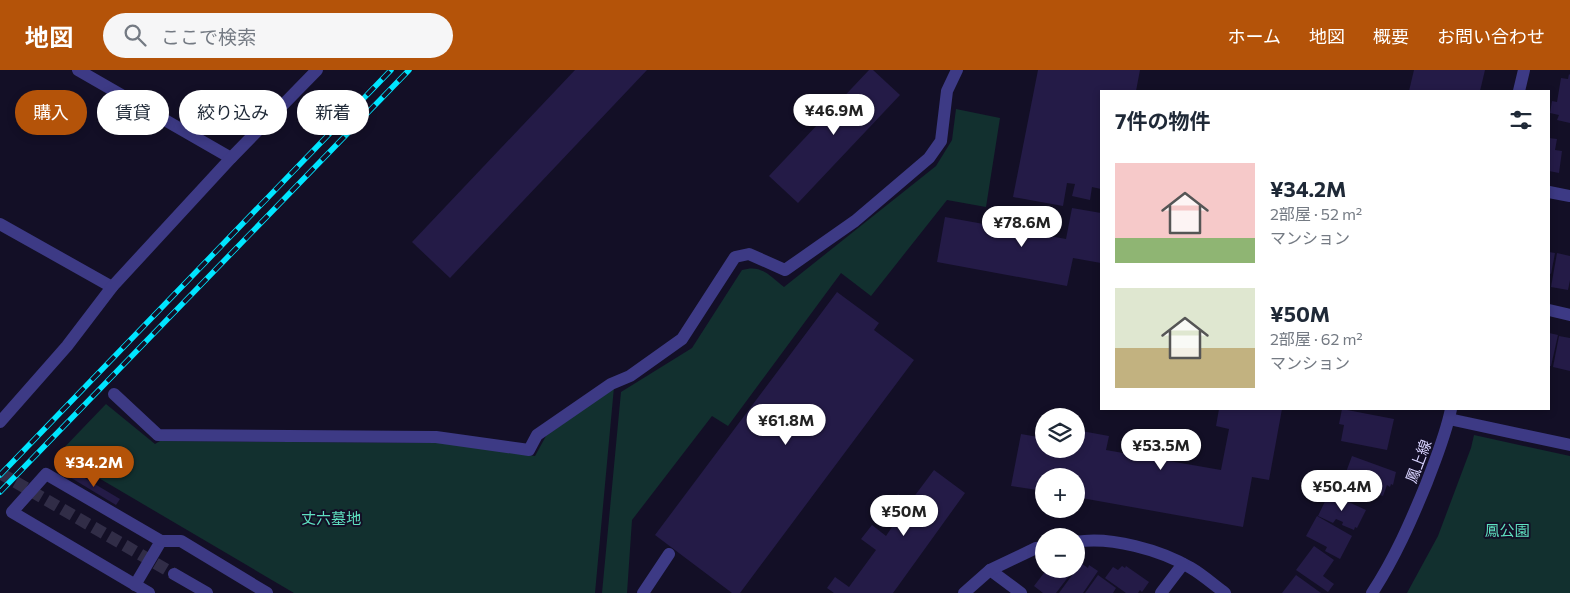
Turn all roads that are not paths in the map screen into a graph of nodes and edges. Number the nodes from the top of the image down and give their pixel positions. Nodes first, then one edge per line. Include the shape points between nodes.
1 (78, 70) edge
2 (317, 70) edge
3 (957, 70) edge
4 (1524, 70) edge
5 (1520, 90) edge
6 (231, 158) junction
7 (1550, 192) edge
8 (1570, 196) edge
9 (0, 224) edge
10 (112, 287) junction
11 (1550, 310) edge
12 (1570, 315) edge
13 (114, 394) dead end
14 (1450, 414) edge
15 (0, 422) edge
16 (1570, 445) edge
17 (1085, 540) edge
18 (161, 541) junction
19 (1035, 548) edge
20 (669, 554) dead end
21 (1183, 564) junction
22 (990, 570) junction
23 (174, 574) tunnel mouth
24 (135, 585) junction
25 (149, 593) edge
26 (207, 593) edge
27 (267, 593) edge
28 (643, 593) edge
29 (964, 593) edge
30 (1021, 593) edge
31 (1161, 593) edge
32 (1225, 593) edge
33 (1372, 593) edge

1 - 6 street
2 - 6 street
3 - 13 street via 947,91 941,141 929,158 855,221 785,270 750,254 735,257 682,339 537,434 530,450 436,437 158,436
4 - 5 street
6 - 10 street
7 - 8 street
9 - 10 street
10 - 15 street via 67,346
11 - 12 street
14 - 16 street
14 - 33 street, 鳳上線 via 1443,442 1412,520
17 - 21 street via 1136,545
18 - 24 street
18 - 24 street via 46,474 12,512
18 - 27 street via 180,542
19 - 22 street
20 - 28 street
21 - 31 street
21 - 32 street
22 - 29 street
22 - 30 street
23 - 26 street
24 - 25 street

